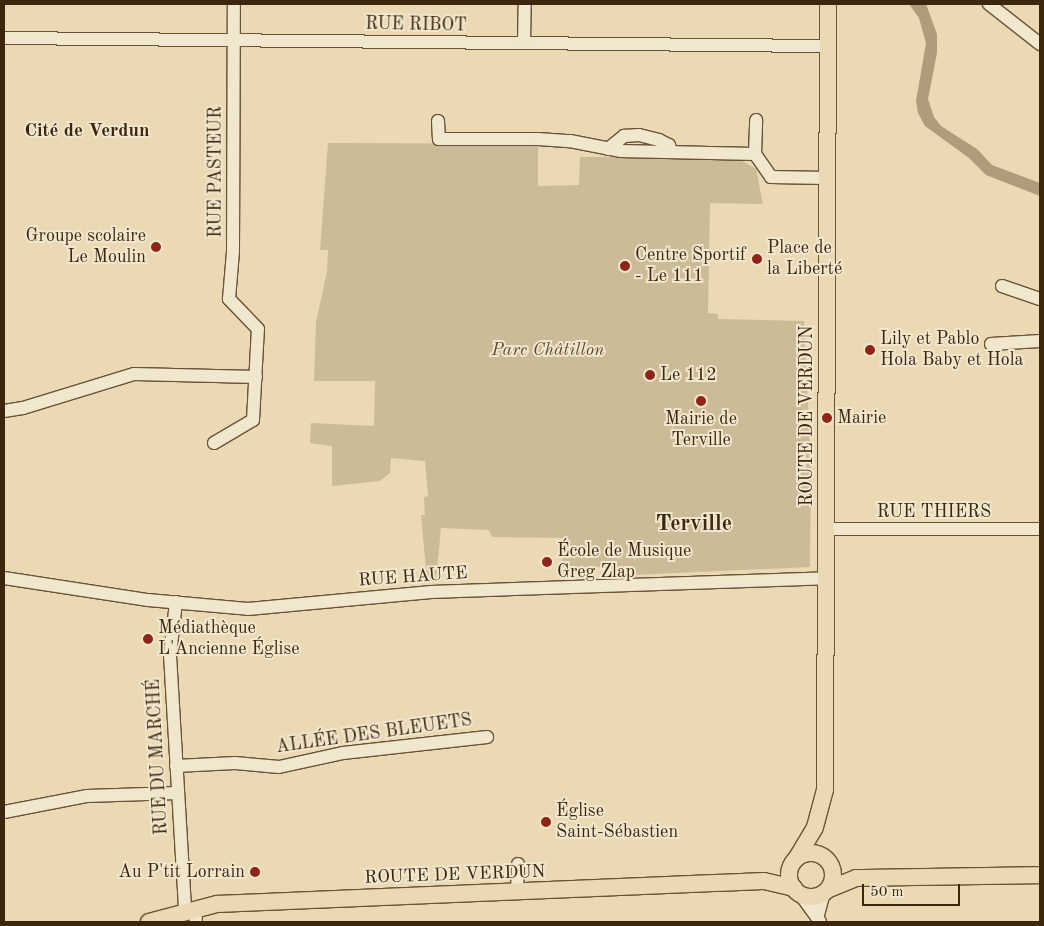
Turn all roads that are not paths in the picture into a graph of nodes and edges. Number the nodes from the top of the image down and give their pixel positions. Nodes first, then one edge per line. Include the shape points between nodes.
1 (234, 4) edge
2 (525, 4) edge
3 (828, 4) edge
4 (989, 4) edge
5 (4, 38) edge
6 (234, 40) junction
7 (524, 43) junction
8 (1040, 44) edge
9 (828, 46) junction
10 (756, 120) dead end
11 (438, 121) dead end
12 (755, 154) junction
13 (827, 178) junction
14 (1002, 286) dead end
15 (1040, 299) edge
16 (1040, 341) edge
17 (991, 344) dead end
18 (256, 377) junction
19 (4, 411) edge
20 (214, 442) dead end
21 (827, 529) junction
22 (1040, 529) edge
23 (4, 578) edge
24 (827, 578) junction
25 (176, 602) junction
26 (487, 737) dead end
27 (176, 766) junction
28 (177, 793) junction
29 (4, 812) edge
30 (815, 827) junction
31 (794, 862) junction
32 (827, 862) junction
33 (518, 864) dead end
34 (1040, 876) edge
35 (856, 878) junction
36 (764, 881) junction
37 (797, 891) junction
38 (827, 891) junction
39 (517, 893) junction
40 (192, 914) edge
41 (819, 919) edge
42 (150, 922) edge

1 - 6 street, RUE PASTEUR
2 - 7 street
3 - 9 main road, ROUTE DE VERDUN
4 - 8 street
5 - 6 street, RUE RIBOT
6 - 7 street, RUE RIBOT
6 - 18 street, RUE PASTEUR via 230,299 258,329
7 - 9 street, RUE RIBOT
9 - 13 main road, ROUTE DE VERDUN
10 - 12 street
11 - 12 street via 439,139 538,139 570,141 608,149
12 - 13 street via 771,177
13 - 21 main road, ROUTE DE VERDUN
14 - 15 street
16 - 17 street
18 - 19 street via 134,374
18 - 20 street via 253,420
21 - 22 street, RUE THIERS
21 - 24 main road, ROUTE DE VERDUN
23 - 25 street, RUE HAUTE
24 - 25 street, RUE HAUTE via 431,592 248,609
24 - 30 main road, ROUTE DE VERDUN via 825,789
25 - 27 street, RUE DU MARCHÉ via 170,655
26 - 27 street, ALLÉE DES BLEUETS via 343,752 286,767 235,763
27 - 28 street, RUE DU MARCHÉ
28 - 29 street via 87,796
28 - 40 street, RUE DU MARCHÉ
30 - 31 main road, ROUTE DE VERDUN
30 - 32 main road, ROUTE DE VERDUN
31 - 32 main road via 809,853
31 - 36 main road, ROUTE DE VERDUN
31 - 37 main road via 789,877
32 - 35 main road
32 - 38 main road via 833,879
33 - 39 street
34 - 35 main road
35 - 38 main road
36 - 37 main road, ROUTE DE VERDUN
36 - 39 main road, ROUTE DE VERDUN
37 - 38 main road via 812,897
37 - 41 street
38 - 41 street
39 - 40 main road, ROUTE DE VERDUN via 217,904
40 - 42 main road, ROUTE DE VERDUN

